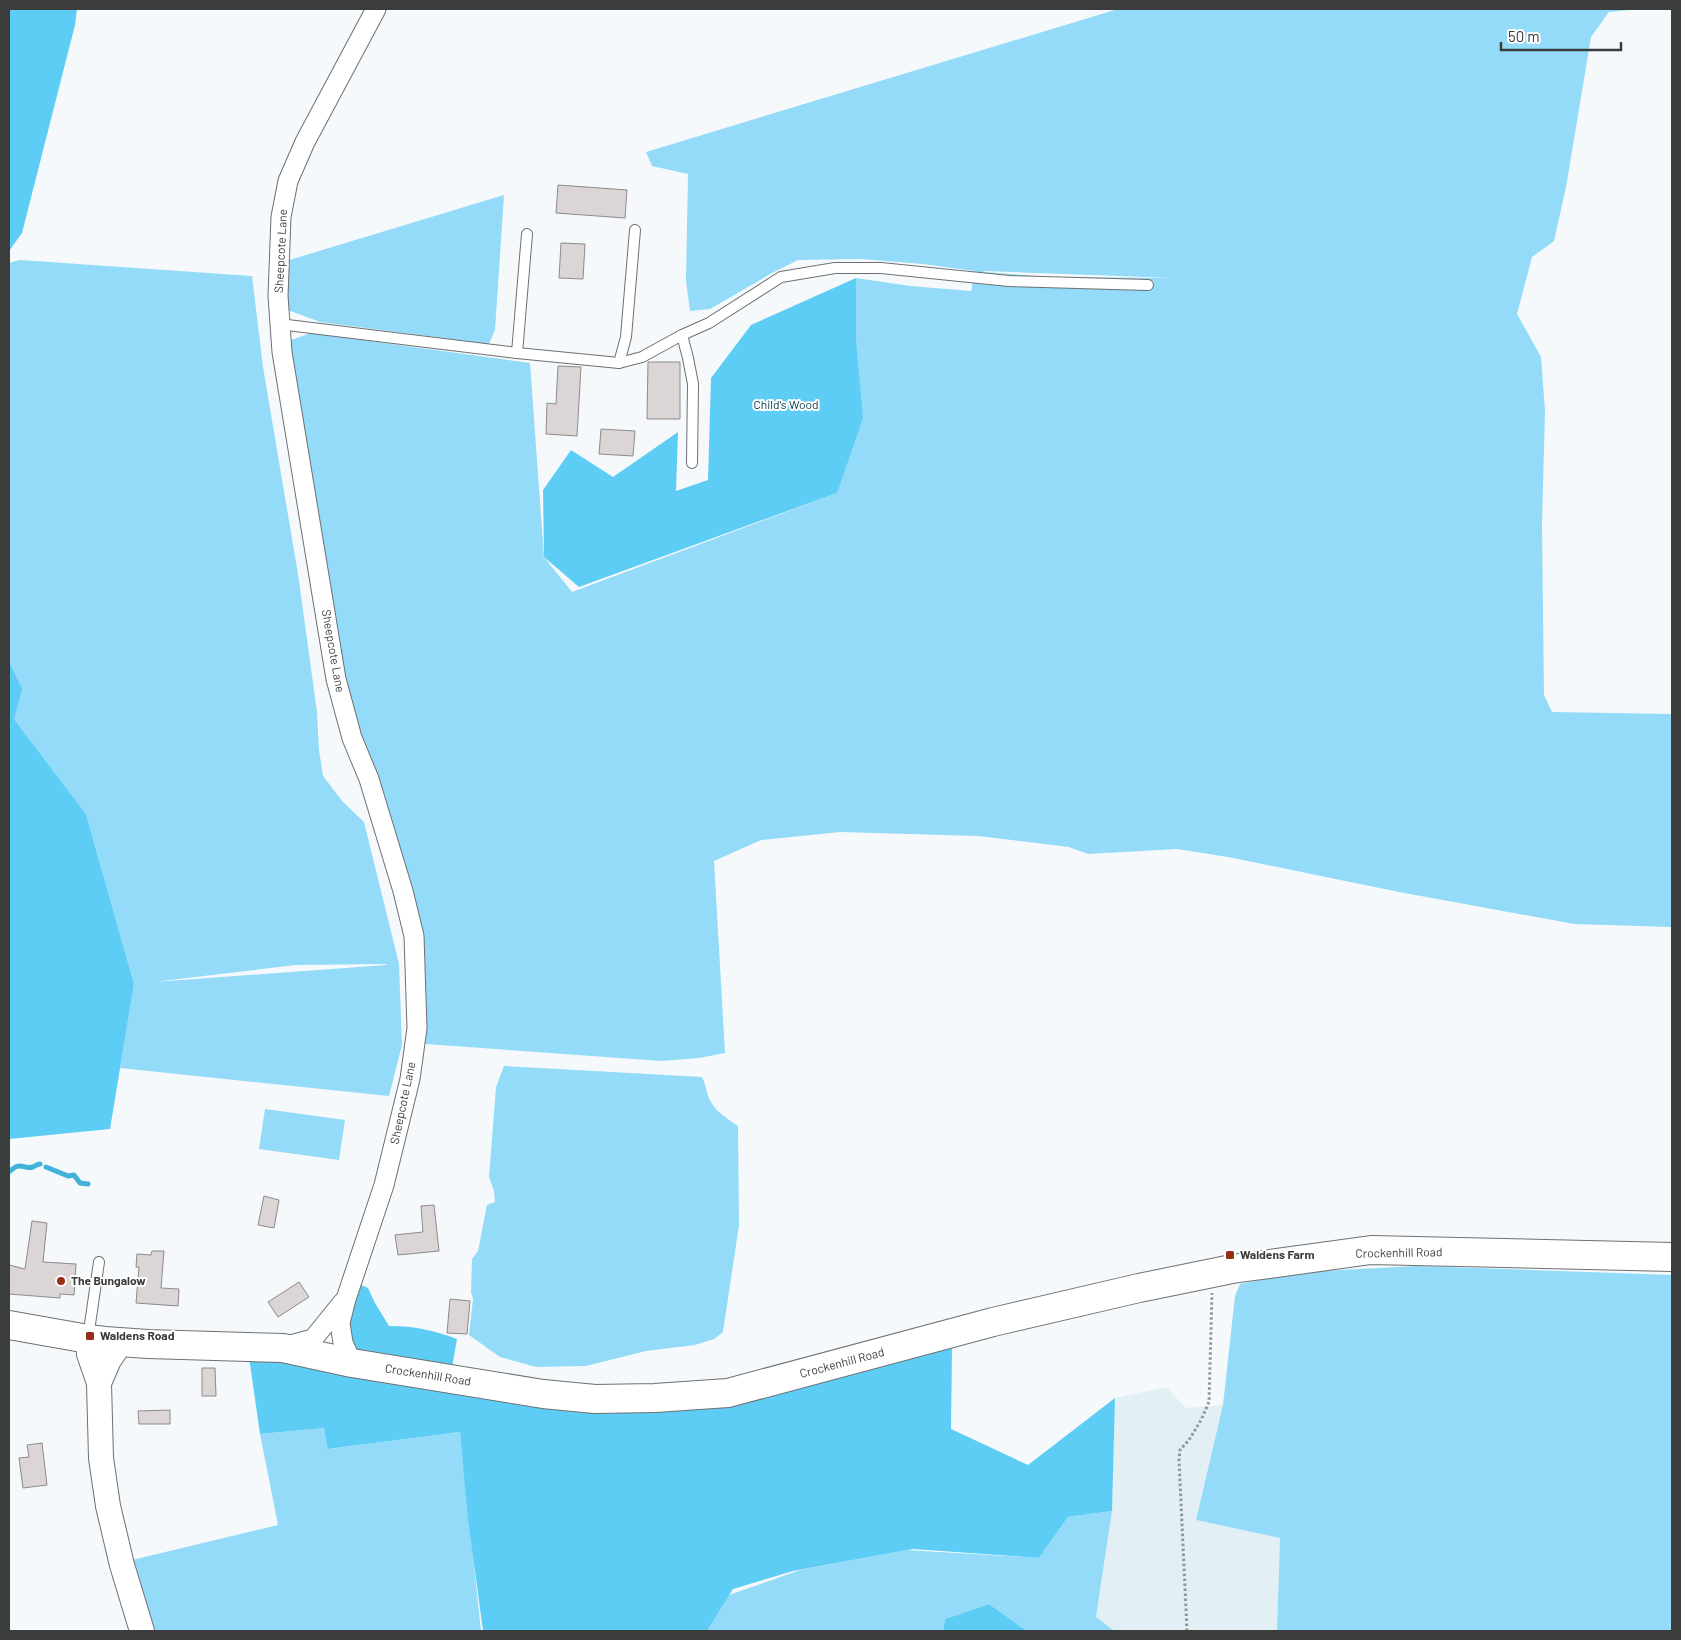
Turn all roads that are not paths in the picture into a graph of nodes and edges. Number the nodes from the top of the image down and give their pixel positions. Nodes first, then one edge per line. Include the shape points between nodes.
1 (376, 9) edge
2 (635, 230) dead end
3 (527, 234) dead end
4 (1148, 285) dead end
5 (279, 324) junction
6 (682, 335) junction
7 (517, 353) junction
8 (619, 363) junction
9 (692, 463) dead end
10 (1672, 1257) edge
11 (99, 1262) dead end
12 (346, 1299) junction
13 (9, 1326) edge
14 (88, 1339) junction
15 (122, 1341) junction
16 (283, 1348) junction
17 (352, 1362) junction
18 (99, 1383) junction
19 (142, 1631) edge

1 - 5 street, Sheepcote Lane via 304,142 288,181 281,217
2 - 8 lane via 627,328
3 - 7 lane
4 - 6 lane via 1009,281 881,268 835,268 781,277 709,323
5 - 7 lane
5 - 12 street, Sheepcote Lane via 336,679 352,738 369,779 403,891 414,936 416,1028 410,1079 384,1184
6 - 8 lane via 642,358
6 - 9 lane via 693,384
7 - 8 lane
10 - 17 main road, Crockenhill Road via 1371,1250 1232,1269 993,1322 728,1393 596,1399 543,1394
11 - 14 lane
12 - 16 street, Sheepcote Lane via 312,1339
12 - 17 street, Sheepcote Lane via 340,1323 343,1343
13 - 14 main road, Crockenhill Road
14 - 15 main road, Crockenhill Road
14 - 18 street via 89,1354
15 - 16 main road, Crockenhill Road
15 - 18 street
16 - 17 main road, Crockenhill Road
18 - 19 street via 108,1506

